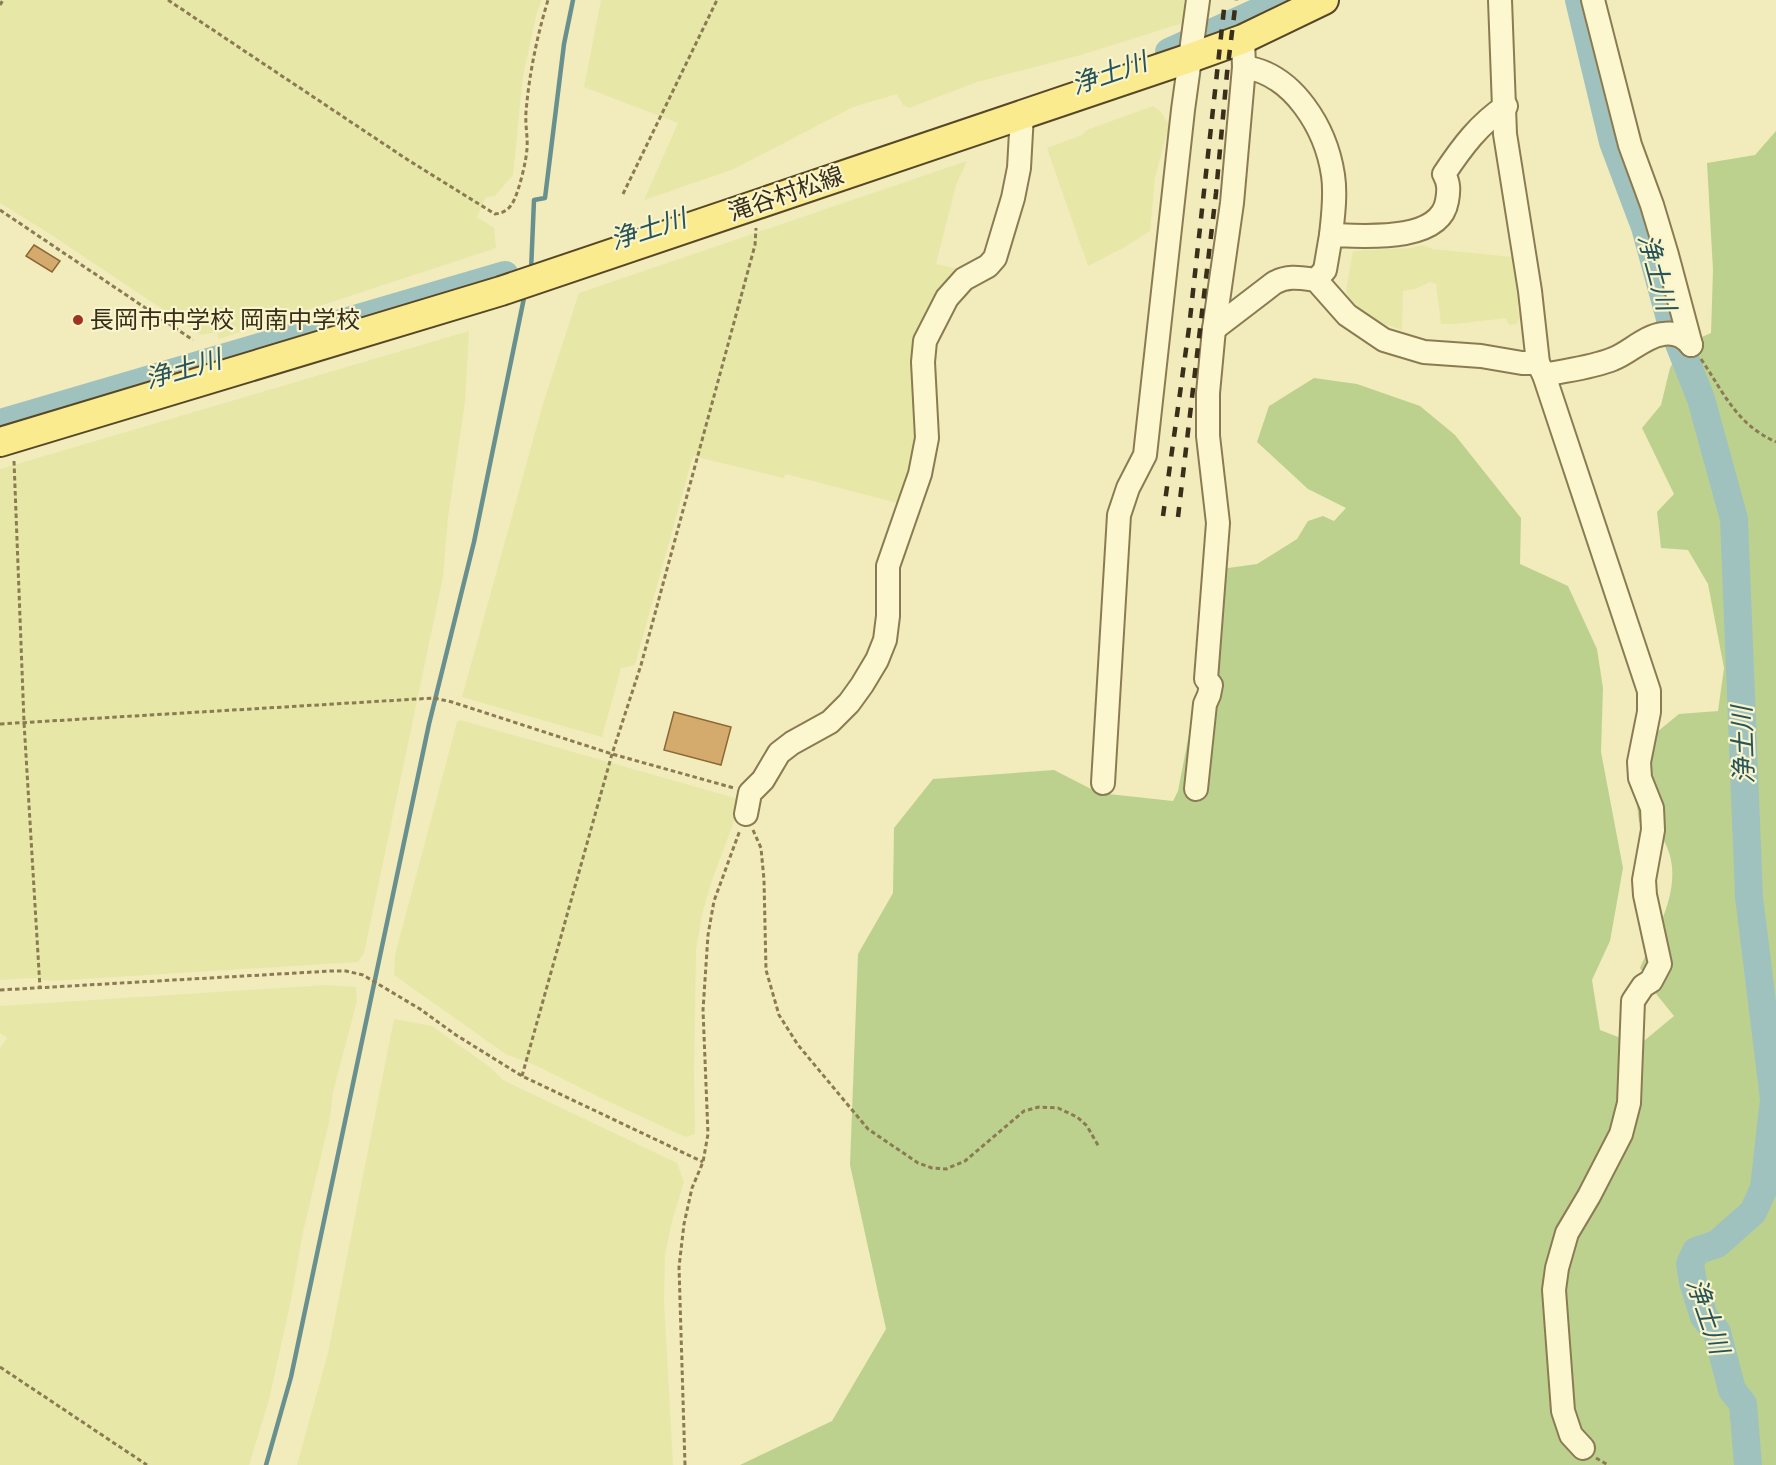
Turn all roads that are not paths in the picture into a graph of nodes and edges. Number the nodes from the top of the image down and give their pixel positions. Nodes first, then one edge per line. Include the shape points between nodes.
1 (1198, 0) edge
2 (1324, 0) edge
3 (1500, 0) edge
4 (1593, 0) edge
5 (1243, 39) junction
6 (1190, 58) junction
7 (1244, 68) junction
8 (1506, 106) junction
9 (1022, 114) junction
10 (1331, 235) junction
11 (1316, 280) junction
12 (1215, 329) junction
13 (1541, 369) junction
14 (7, 452) edge
15 (1102, 783) dead end
16 (1196, 789) dead end
17 (748, 804) road end
18 (1583, 1448) dead end

1 - 6 street
2 - 5 main road, 滝谷村松線
3 - 8 street
4 - 13 street via 1630,146 1668,255 1691,345 1679,335 1662,334 1594,365
5 - 6 main road, 滝谷村松線
5 - 7 street
6 - 9 main road, 滝谷村松線
6 - 15 street via 1145,455 1119,515
7 - 10 street via 1258,69 1284,86 1304,106 1319,130 1334,178
7 - 12 street
8 - 10 street via 1476,130 1444,174 1449,185 1445,210 1435,222 1396,235
8 - 13 street via 1505,135
9 - 14 main road, 滝谷村松線
9 - 17 street via 1014,198 995,258 964,279 947,298 925,341 927,438 920,474 888,566 885,640 849,703 830,722 778,753
10 - 11 street via 1325,270
11 - 12 street via 1283,278
11 - 13 street via 1347,315 1384,340 1424,352 1481,356
12 - 16 street via 1208,436 1218,523 1206,679 1210,685
13 - 18 street via 1649,691 1639,762 1640,778 1652,808 1653,830 1644,880 1660,964 1633,1001 1629,1103 1621,1134 1567,1233 1557,1268 1554,1290 1563,1411 1571,1435

